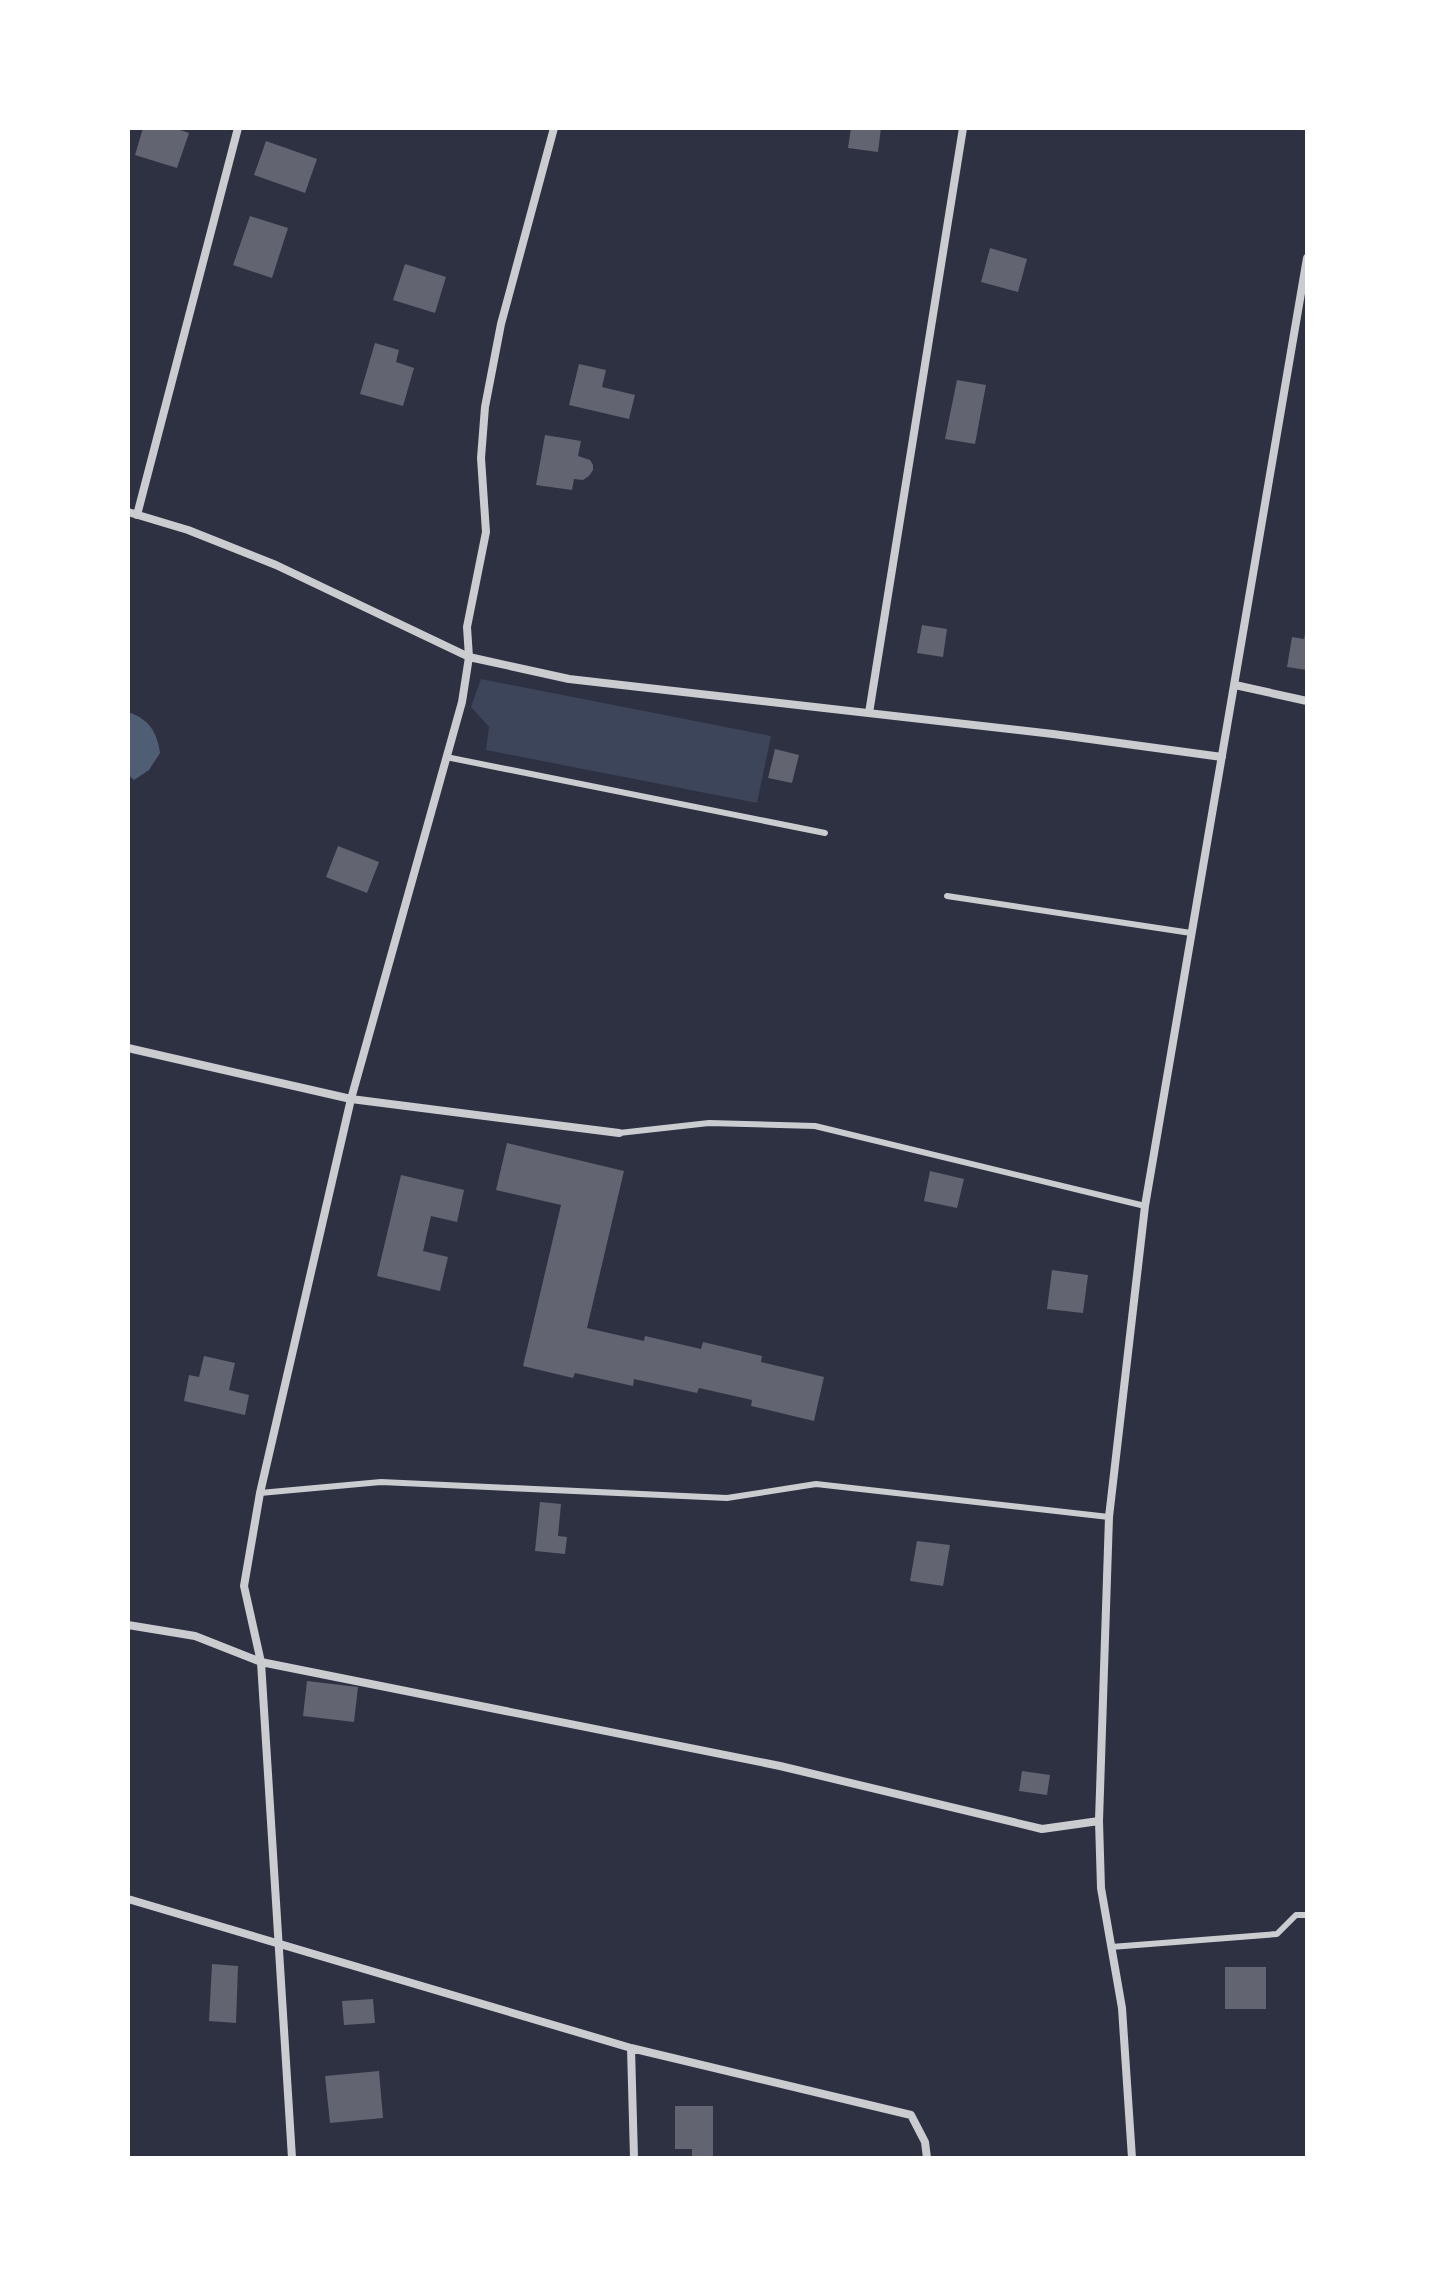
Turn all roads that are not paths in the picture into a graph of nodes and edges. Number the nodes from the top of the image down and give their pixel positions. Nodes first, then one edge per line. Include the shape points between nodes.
1 (238, 128) edge
2 (554, 128) edge
3 (963, 128) edge
4 (1307, 258) edge
5 (132, 514) edge
6 (469, 657) junction
7 (1235, 685) junction
8 (1307, 701) edge
9 (869, 713) junction
10 (446, 757) junction
11 (1222, 757) junction
12 (825, 833) dead end
13 (947, 896) dead end
14 (1191, 933) junction
15 (128, 1048) edge
16 (351, 1099) junction
17 (619, 1133) joint
18 (1145, 1206) junction
19 (260, 1493) junction
20 (1109, 1517) junction
21 (128, 1625) edge
22 (261, 1662) junction
23 (1099, 1821) junction
24 (128, 1899) edge
25 (1307, 1915) edge
26 (277, 1945) junction
27 (1111, 1947) junction
28 (631, 2048) junction
29 (292, 2158) edge
30 (634, 2158) edge
31 (927, 2158) edge
32 (1132, 2158) edge

1 - 5 street
2 - 6 street via 501,324 485,407 481,458 486,532 467,627
3 - 9 street
4 - 7 street
5 - 6 street via 276,565
6 - 9 street via 569,679
6 - 10 street
7 - 8 street
7 - 11 street
9 - 11 street
10 - 12 lane
10 - 16 street
11 - 14 street
13 - 14 lane
14 - 18 street
15 - 16 street
16 - 17 street
16 - 19 street
17 - 18 lane via 709,1123 815,1126
18 - 20 street
19 - 20 lane via 381,1482 727,1498 816,1484
19 - 22 street via 244,1586
20 - 23 street
21 - 22 street via 195,1636
22 - 23 street via 780,1766 1042,1829
22 - 26 street
23 - 27 street via 1101,1888
24 - 26 street
25 - 27 lane via 1296,1915 1277,1934
26 - 28 street
26 - 29 street
27 - 32 street via 1122,2008
28 - 30 street
28 - 31 street via 911,2115

